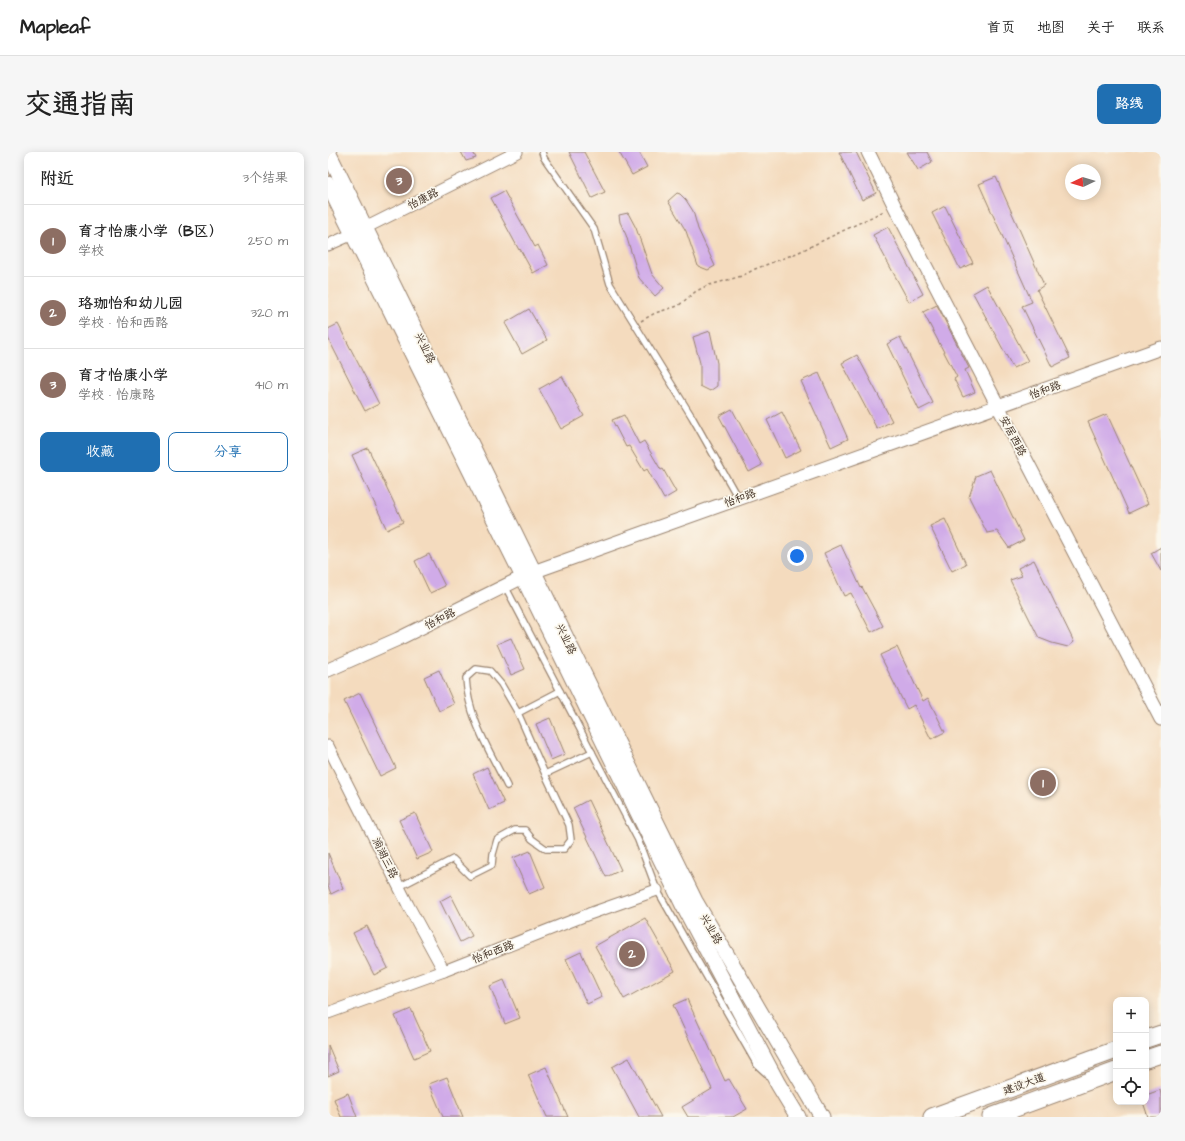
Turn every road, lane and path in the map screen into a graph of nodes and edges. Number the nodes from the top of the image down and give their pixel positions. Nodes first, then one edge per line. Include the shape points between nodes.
1 (328, 152) edge
2 (517, 152) edge
3 (542, 152) edge
4 (868, 152) edge
5 (328, 184) edge
6 (894, 205) junction
7 (366, 228) junction
8 (353, 234) junction
9 (328, 245) edge
10 (634, 325) junction
11 (1161, 348) edge
12 (998, 406) junction
13 (738, 498) junction
14 (528, 574) junction
15 (505, 586) junction
16 (328, 670) edge
17 (560, 691) junction
18 (518, 713) junction
19 (1161, 719) edge
20 (328, 746) edge
21 (592, 752) junction
22 (545, 774) junction
23 (507, 786) dead end
24 (400, 887) junction
25 (657, 890) junction
26 (444, 971) junction
27 (328, 1013) edge
28 (1161, 1034) edge
29 (1149, 1038) edge
30 (1113, 1051) edge
31 (1161, 1054) edge
32 (1149, 1058) edge
33 (1113, 1071) edge
34 (778, 1084) junction
35 (798, 1117) edge
36 (822, 1117) edge
37 (932, 1117) edge
38 (991, 1117) edge

1 - 7 main road, 兴业路
2 - 7 street, 怡康路
3 - 10 lane via 594,229 610,284
4 - 6 street, 安居西路
5 - 8 main road, 兴业路
6 - 10 path via 797,253 742,276 706,286 678,306 655,312
6 - 12 street, 安居西路
7 - 8 street, 怡康路
7 - 14 main road, 兴业路
8 - 9 street, 怡康路
8 - 14 main road, 兴业路
10 - 13 lane via 692,417
11 - 12 street, 怡和路
12 - 13 street, 怡和路
12 - 19 street, 安居西路
13 - 14 street, 怡和路
14 - 15 street, 怡和路
14 - 34 main road, 兴业路 via 683,905
14 - 36 main road, 兴业路 via 695,901
15 - 16 street, 怡和路 via 398,639
15 - 17 lane
17 - 18 lane
17 - 21 lane
18 - 22 lane
18 - 23 lane via 490,671 476,670 466,678 467,693 475,722
20 - 24 street, 淌湖三路
21 - 22 lane
21 - 25 lane via 638,840
22 - 24 lane via 569,825 571,840 564,849 546,849 525,830 515,830 497,840 492,865 481,871 470,876 453,859
24 - 26 street, 淌湖三路
25 - 26 street, 怡和西路
25 - 34 lane via 757,1065
26 - 27 street, 怡和西路
28 - 29 main road
30 - 37 main road, 建设大道
31 - 32 main road
33 - 38 main road, 建设大道
34 - 35 main road, 兴业路

